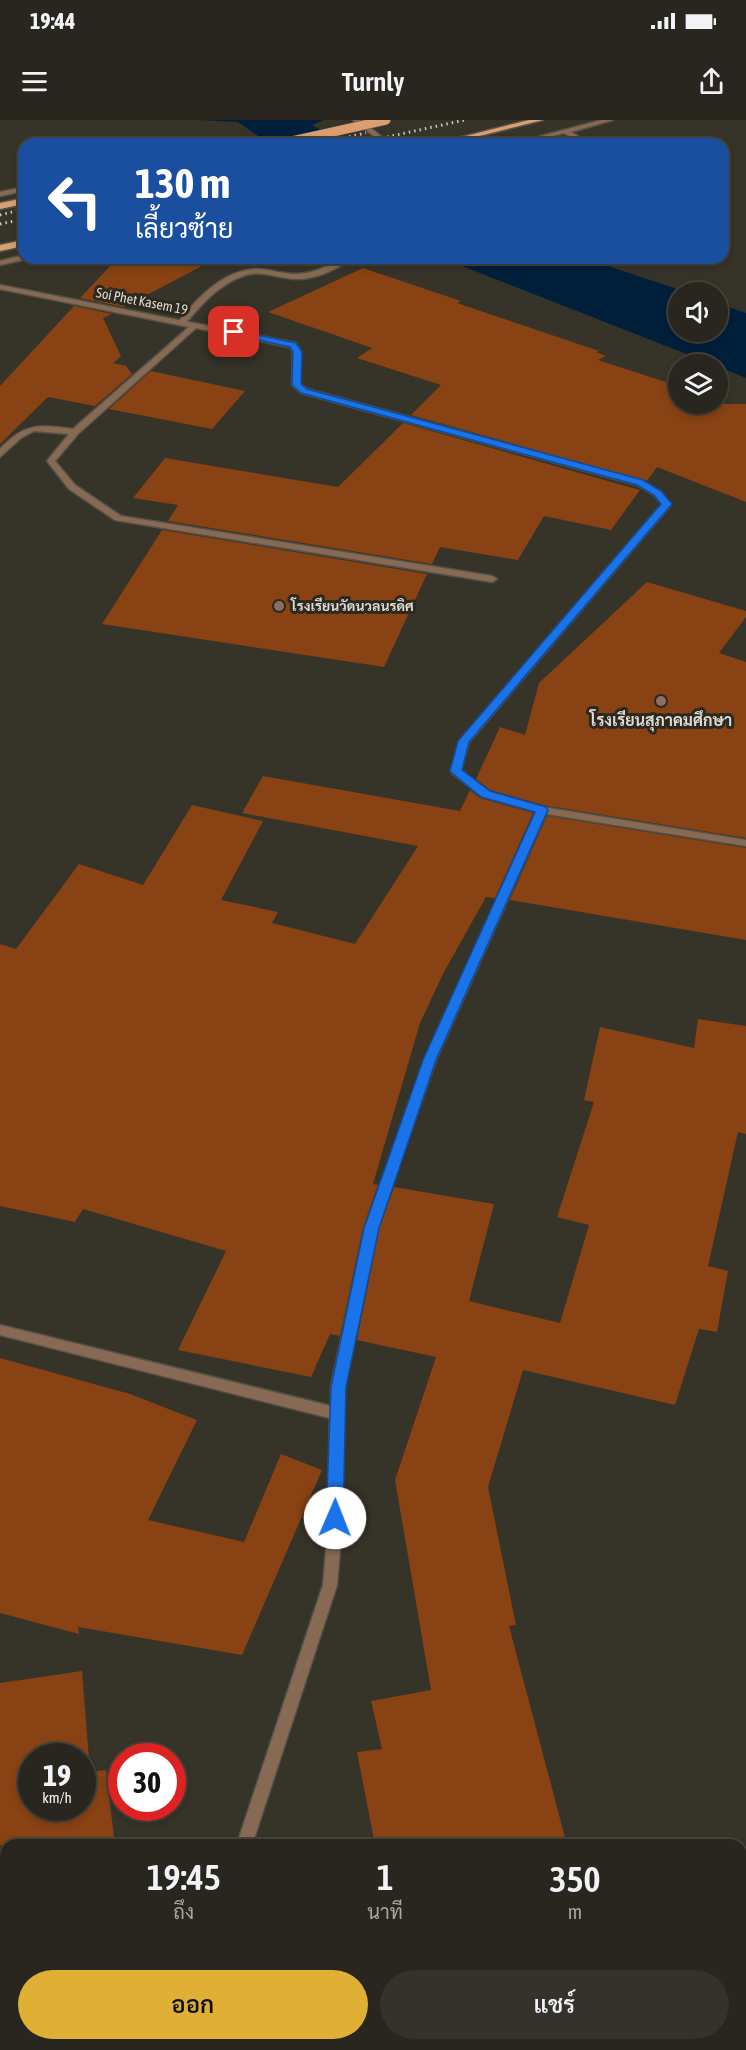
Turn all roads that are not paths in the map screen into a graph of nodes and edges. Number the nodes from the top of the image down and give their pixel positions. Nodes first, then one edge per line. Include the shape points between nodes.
1 (356, 120) edge
2 (386, 120) edge
3 (539, 120) edge
4 (610, 120) edge
5 (565, 131) junction
6 (306, 138) edge
7 (380, 138) edge
8 (463, 138) edge
9 (538, 138) edge
10 (577, 138) edge
11 (18, 190) edge
12 (0, 194) edge
13 (18, 244) edge
14 (0, 248) edge
15 (18, 258) edge
16 (0, 263) edge
17 (335, 264) edge
18 (0, 287) edge
19 (182, 322) junction
20 (195, 325) junction
21 (75, 432) junction
22 (0, 454) edge
23 (492, 579) dead end
24 (542, 810) junction
25 (746, 843) edge
26 (0, 1330) edge
27 (337, 1413) junction
28 (246, 1839) edge

1 - 7 street
2 - 6 main road, bridge
3 - 8 main road
4 - 5 street
5 - 9 street
5 - 10 street
11 - 12 street
13 - 14 main road
15 - 16 street
17 - 19 street via 309,276 263,270 233,277 213,289
18 - 19 street, Soi Phet Kasem 19
19 - 20 street, Soi Phet Kasem 19
20 - 21 street
20 - 24 street, Soi Phet Kasem 19 via 293,345 297,352 296,385 304,391 640,483 667,504 464,741 456,771 485,794
21 - 22 street via 30,428 16,436
21 - 23 street via 51,461 72,487 118,518
24 - 25 street
24 - 27 street via 430,1060 371,1228 338,1387
26 - 27 street
27 - 28 street via 330,1585

